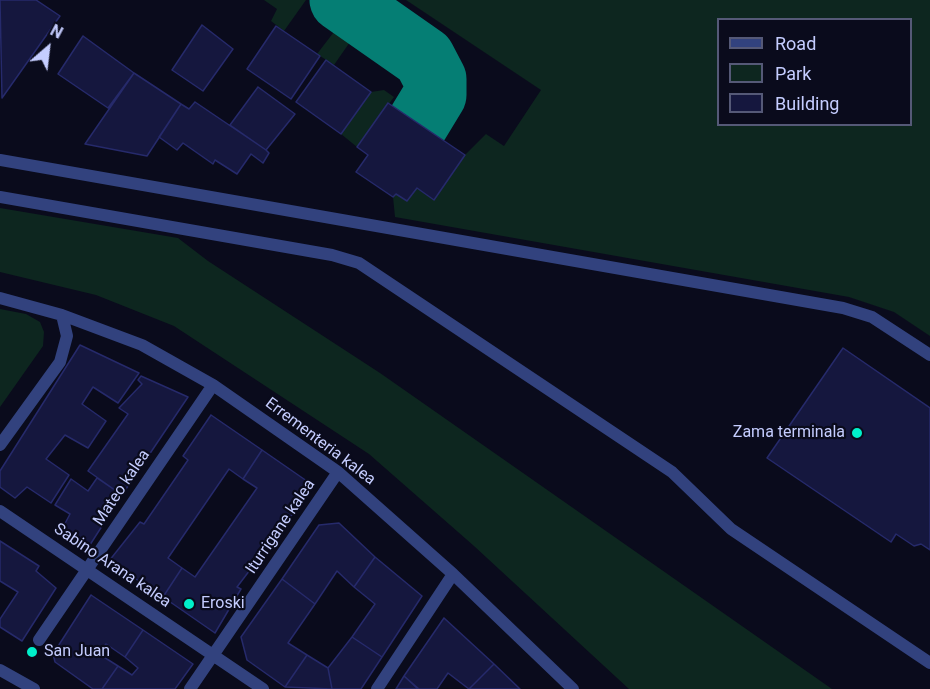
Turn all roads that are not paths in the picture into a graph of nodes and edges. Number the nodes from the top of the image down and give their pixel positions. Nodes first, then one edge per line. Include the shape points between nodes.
1 (0, 160) edge
2 (0, 197) edge
3 (0, 298) edge
4 (62, 315) junction
5 (930, 355) edge
6 (213, 385) junction
7 (0, 445) edge
8 (338, 472) junction
9 (0, 511) edge
10 (88, 568) junction
11 (453, 574) junction
12 (39, 640) dead end
13 (214, 655) junction
14 (930, 663) edge
15 (0, 670) edge
16 (568, 687) edge
17 (34, 689) edge
18 (190, 689) edge
19 (264, 689) edge
20 (377, 689) edge

1 - 5 street via 843,308 872,317
2 - 14 street via 332,255 359,264 672,472 731,529
3 - 4 street, Errementeria kalea
4 - 6 street, Errementeria kalea via 142,345
4 - 7 street via 67,336 60,362
6 - 8 street, Errementeria kalea
6 - 10 street, Mateo kalea
8 - 11 street, Errementeria kalea
8 - 13 street, Iturrigane kalea
9 - 10 street, Sabino Arana kalea
10 - 12 street, Mateo kalea
10 - 13 street, Sabino Arana kalea
11 - 16 street, Errementeria kalea
11 - 20 street
13 - 18 street, Iturrigane kalea
13 - 19 street, Sabino Arana kalea
15 - 17 street

